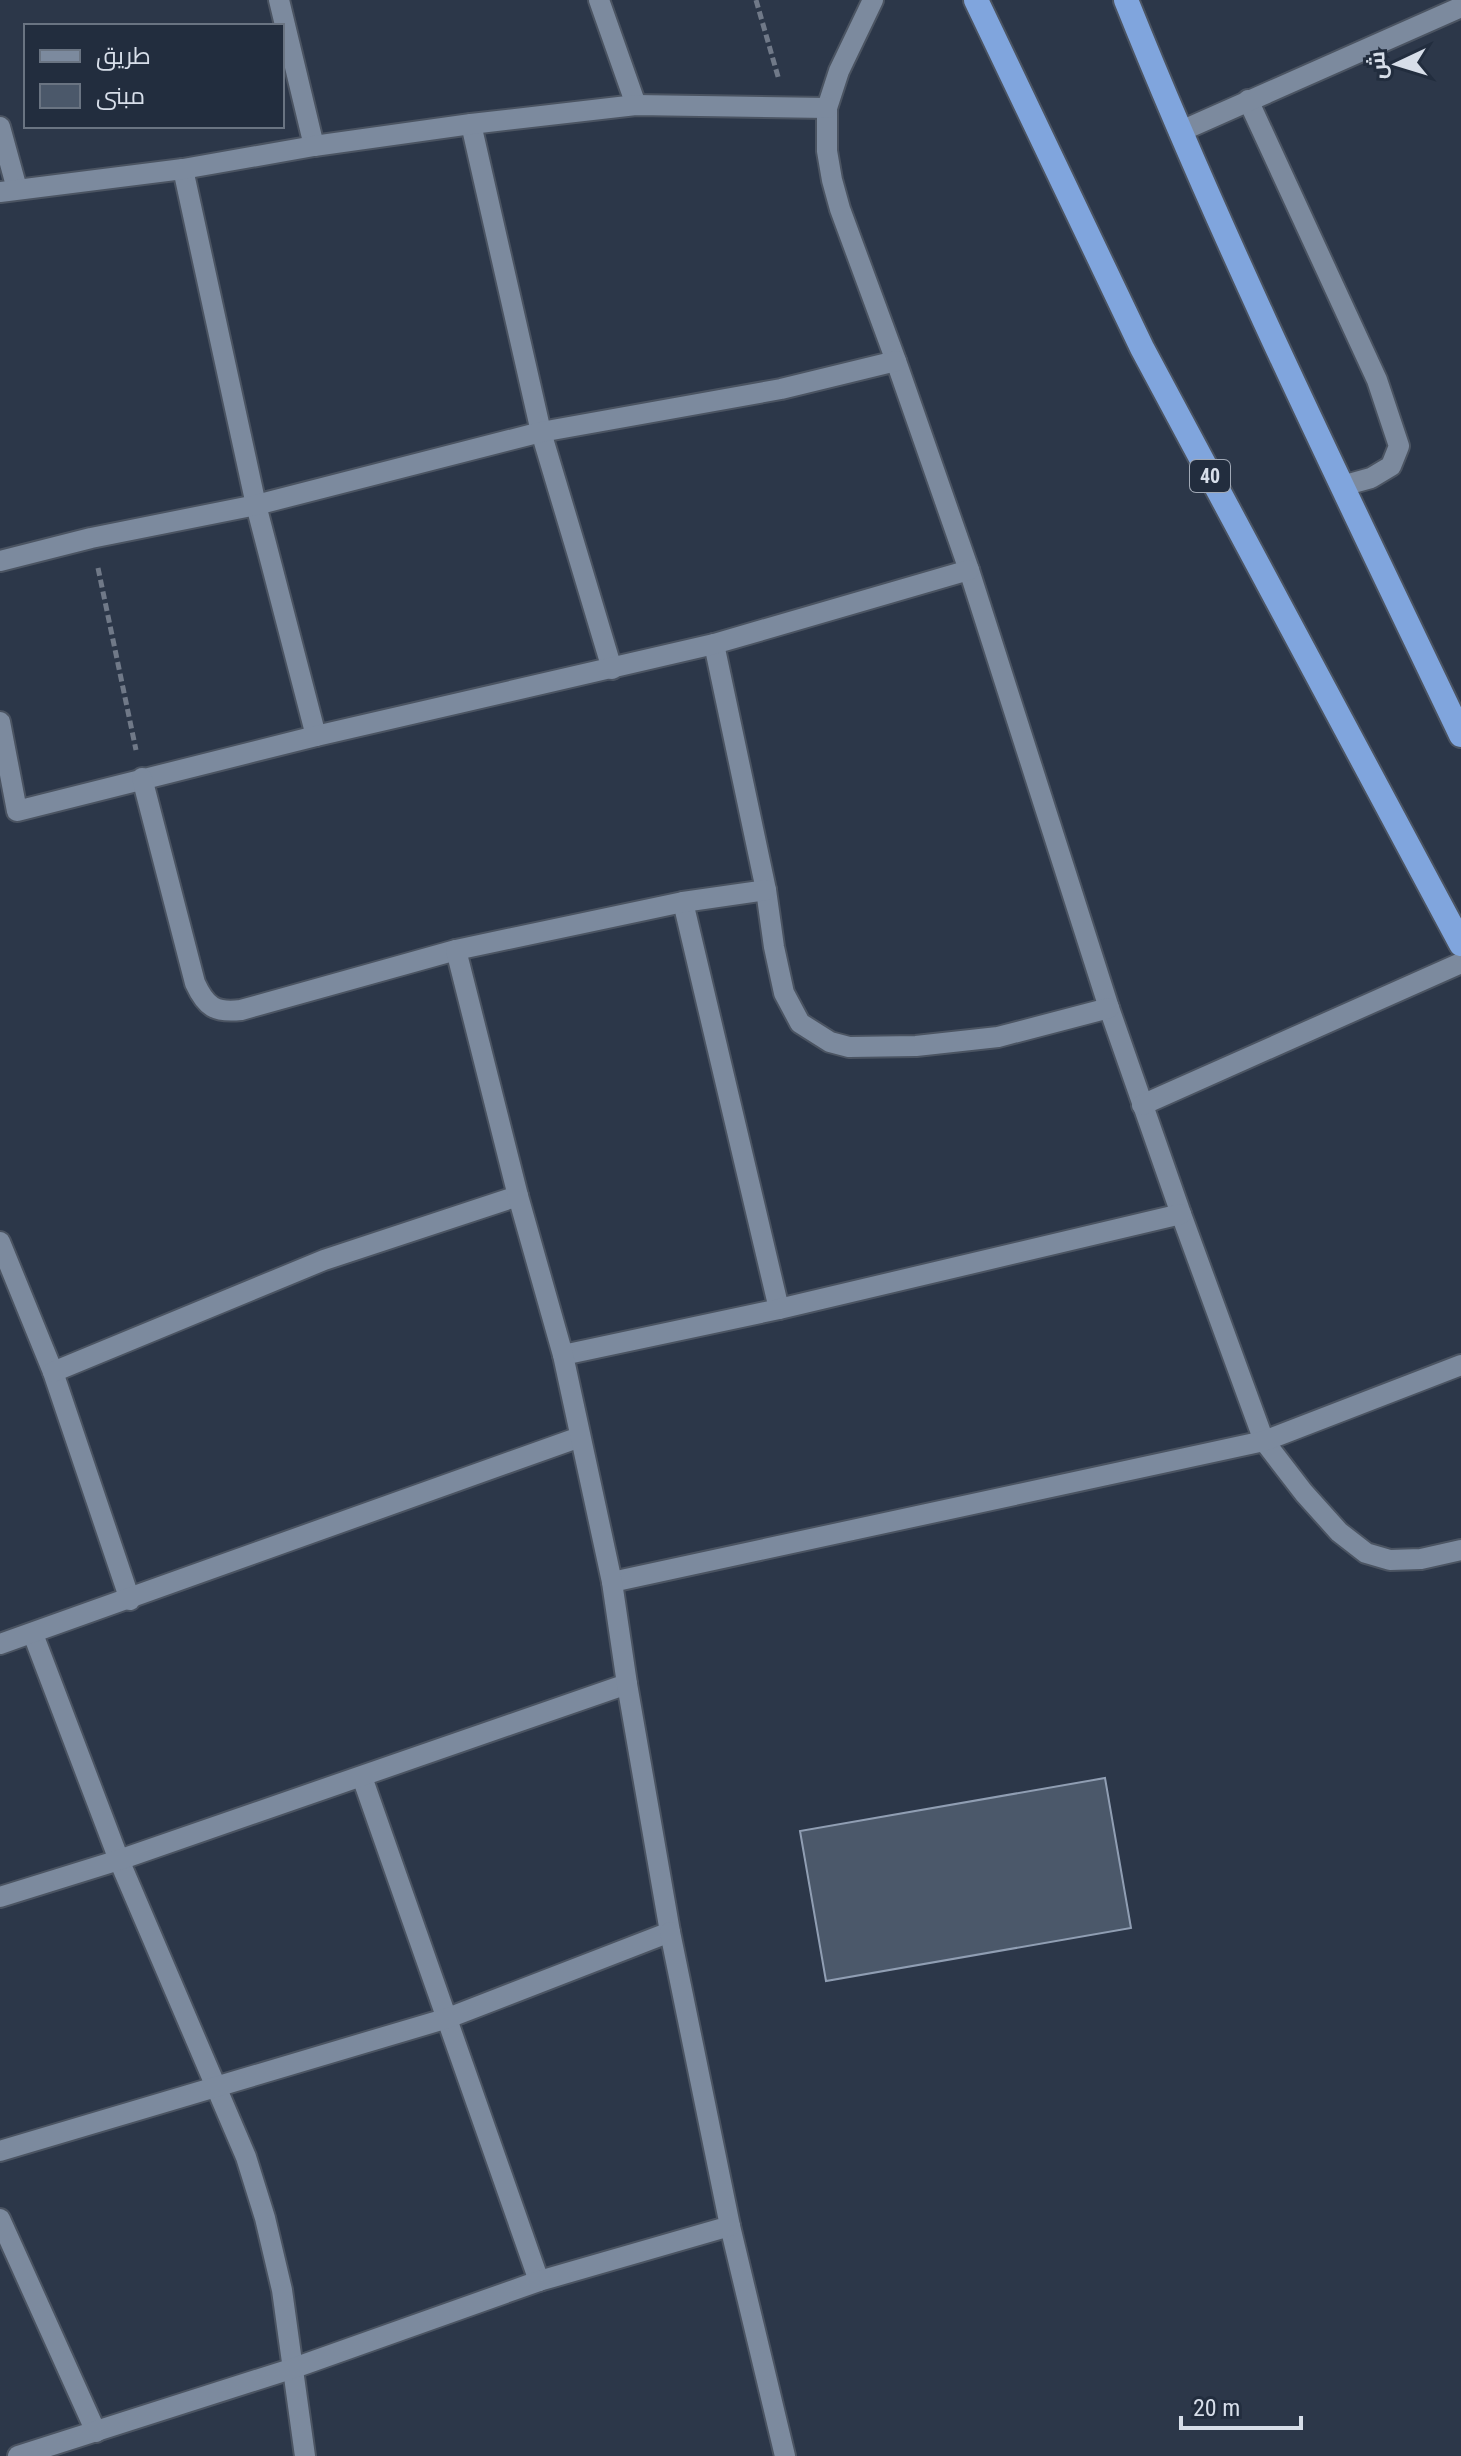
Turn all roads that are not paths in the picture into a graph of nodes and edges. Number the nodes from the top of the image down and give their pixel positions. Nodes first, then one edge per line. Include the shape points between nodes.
1 (279, 0) edge
2 (599, 0) edge
3 (873, 0) edge
4 (976, 0) edge
5 (1126, 0) edge
6 (1461, 7) edge
7 (1248, 100) junction
8 (636, 105) junction
9 (827, 108) junction
10 (471, 124) junction
11 (0, 127) edge
12 (1179, 132) junction
13 (314, 146) junction
14 (183, 169) junction
15 (9, 191) edge
16 (896, 361) junction
17 (541, 432) junction
18 (1342, 486) junction
19 (256, 505) junction
20 (0, 561) edge
21 (969, 570) junction
22 (714, 644) junction
23 (612, 669) junction
24 (0, 722) edge
25 (1461, 735) edge
26 (316, 736) junction
27 (142, 778) junction
28 (766, 890) junction
29 (683, 902) junction
30 (1461, 944) edge
31 (456, 950) junction
32 (1461, 963) edge
33 (1109, 1008) junction
34 (1142, 1105) junction
35 (518, 1196) junction
36 (1181, 1214) junction
37 (0, 1242) edge
38 (779, 1309) junction
39 (563, 1355) junction
40 (1461, 1365) edge
41 (53, 1372) junction
42 (580, 1437) junction
43 (1264, 1441) junction
44 (1461, 1550) edge
45 (612, 1582) junction
46 (130, 1600) junction
47 (33, 1634) junction
48 (0, 1644) edge
49 (627, 1684) junction
50 (362, 1777) junction
51 (119, 1860) junction
52 (0, 1897) edge
53 (670, 1932) junction
54 (448, 2018) junction
55 (216, 2088) junction
56 (0, 2151) edge
57 (0, 2219) edge
58 (730, 2226) junction
59 (539, 2281) junction
60 (294, 2368) junction
61 (96, 2432) junction
62 (18, 2456) edge
63 (305, 2456) edge
64 (785, 2456) edge

1 - 13 street
2 - 8 street
3 - 9 street
4 - 30 highway, 40 via 1142,348
5 - 12 highway
6 - 7 street
7 - 12 street
7 - 18 street via 1377,380 1399,446 1391,466
8 - 9 street
8 - 10 street
9 - 16 street via 827,151 840,209
10 - 13 street
10 - 17 street
11 - 15 street
12 - 18 highway
13 - 14 street
14 - 15 street
14 - 19 street
16 - 17 street via 781,389
16 - 21 street
17 - 19 street
17 - 23 street
18 - 25 highway
19 - 20 street
19 - 26 street
21 - 22 street
21 - 33 street
22 - 23 street
22 - 28 street
23 - 26 street
24 - 27 street via 17,811
26 - 27 street
27 - 31 street via 195,983 212,1007 241,1010
28 - 29 street
28 - 33 street via 784,993 800,1023 830,1042 849,1047 950,1043 998,1037
29 - 31 street
29 - 38 street
31 - 35 street
32 - 34 street
33 - 34 street
34 - 36 street
35 - 39 street
35 - 41 street via 324,1260
36 - 38 street
36 - 43 street
37 - 41 street
38 - 39 street
39 - 42 street
40 - 43 street
41 - 46 street
42 - 45 street
42 - 46 street
43 - 44 street via 1339,1532 1366,1553 1406,1560
43 - 45 street
45 - 49 street
46 - 47 street
47 - 48 street
47 - 51 street
49 - 50 street
49 - 53 street
50 - 51 street
50 - 54 street
51 - 52 street
51 - 55 street
53 - 54 street
53 - 58 street
54 - 55 street
54 - 59 street
55 - 56 street
55 - 60 street via 265,2218
57 - 61 street
58 - 59 street
58 - 64 street
59 - 60 street
60 - 61 street
60 - 63 street
61 - 62 street

